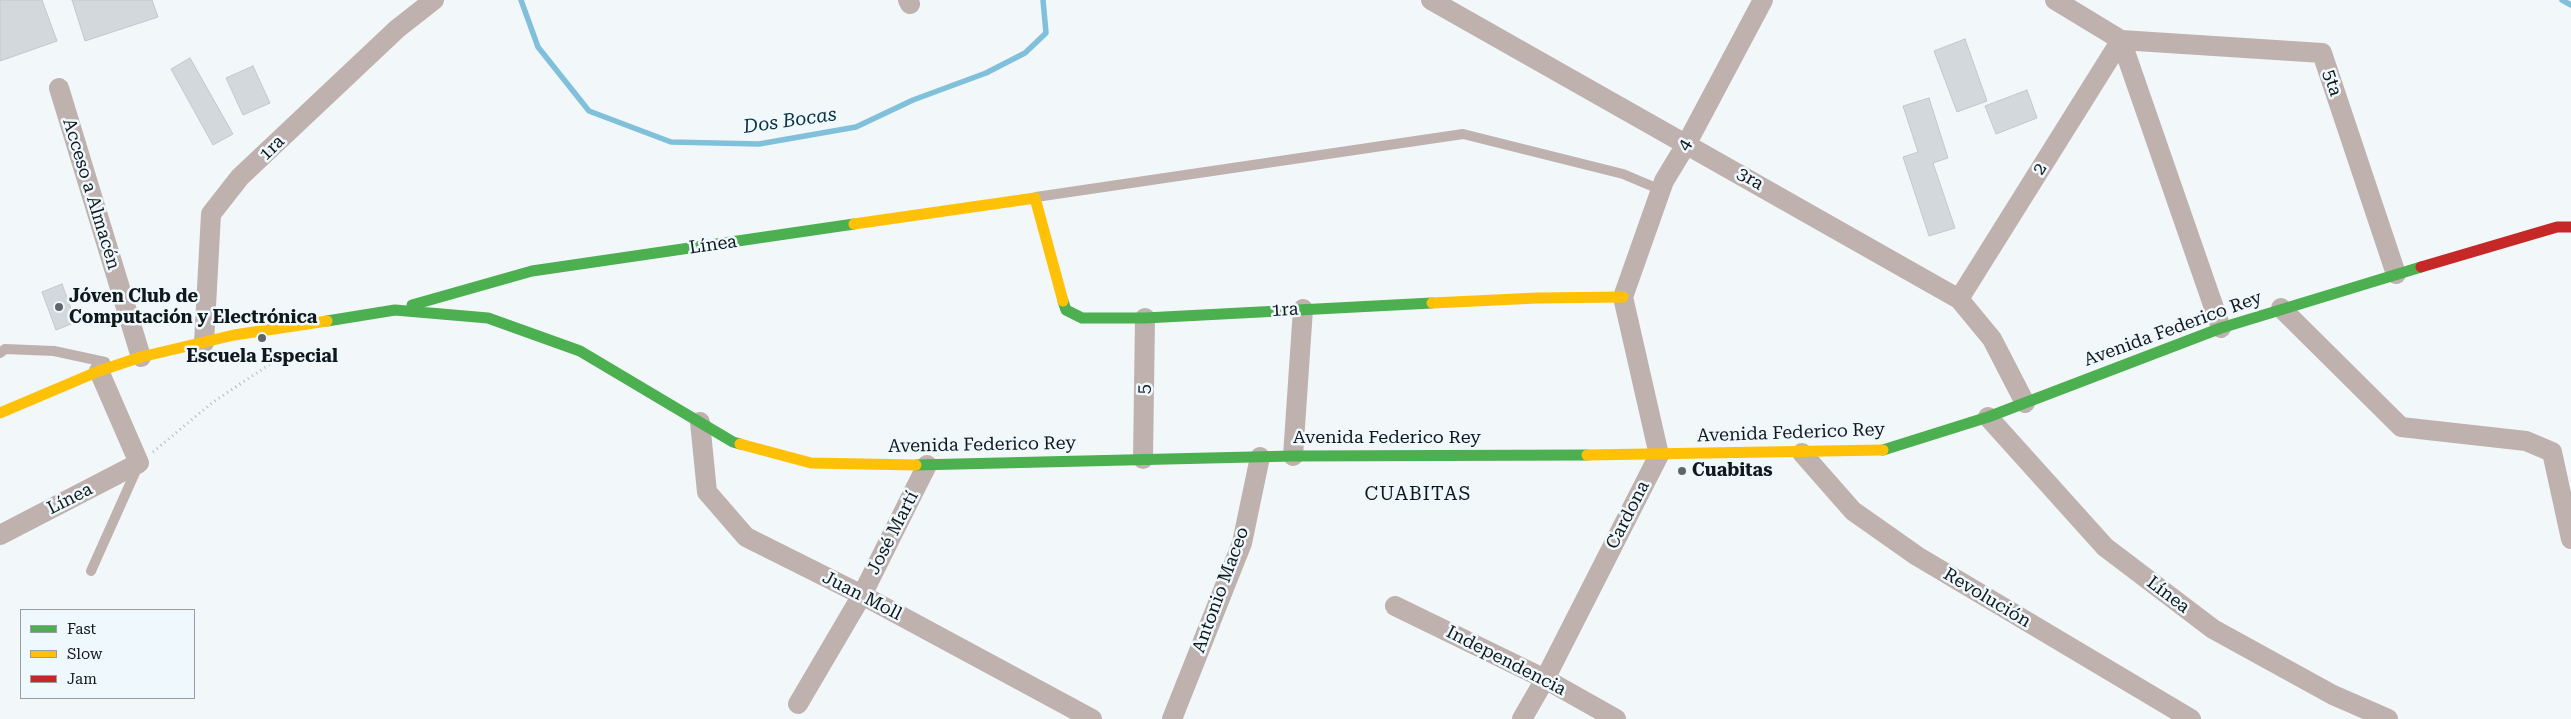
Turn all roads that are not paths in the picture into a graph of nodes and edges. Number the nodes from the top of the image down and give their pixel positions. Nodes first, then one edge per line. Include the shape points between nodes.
1 (434, 0) edge
2 (1431, 0) edge
3 (1763, 0) edge
4 (2055, 0) edge
5 (2122, 40) junction
6 (59, 88) dead end
7 (1687, 143) junction
8 (1661, 190) junction
9 (1035, 198) junction
10 (2571, 227) edge
11 (2396, 274) junction
12 (1623, 297) junction
13 (1959, 298) junction
14 (2281, 308) junction
15 (1302, 309) junction
16 (395, 310) junction
17 (1145, 318) junction
18 (2221, 328) junction
19 (204, 343) junction
20 (2, 349) edge
21 (141, 357) junction
22 (118, 365) junction
23 (99, 371) junction
24 (2025, 402) junction
25 (0, 413) edge
26 (1988, 417) junction
27 (700, 422) junction
28 (1802, 453) junction
29 (1659, 455) junction
30 (1293, 456) junction
31 (1260, 457) junction
32 (1143, 459) junction
33 (139, 463) junction
34 (927, 466) junction
35 (0, 535) edge
36 (2571, 539) edge
37 (91, 571) dead end
38 (862, 595) junction
39 (1395, 606) dead end
40 (1545, 679) junction
41 (798, 704) dead end
42 (1092, 719) edge
43 (1172, 719) edge
44 (1522, 719) edge
45 (1616, 719) edge
46 (2191, 719) edge
47 (2388, 719) edge

1 - 19 street, 1ra via 397,29 240,178 211,214
2 - 7 street, 3ra
3 - 7 street, 4
4 - 5 street, 5ta
5 - 11 street, 5ta via 2322,53
5 - 13 street, 2
5 - 18 street
6 - 21 street, Acceso a Almacén
7 - 8 street, 4
7 - 13 street, 3ra
8 - 9 lane via 1623,174 1463,134
8 - 12 street, 4
9 - 16 main road, Línea via 532,271
9 - 17 main road, 1ra via 1066,310 1082,318
10 - 11 main road, Avenida Federico Rey via 2557,227
11 - 14 main road, Avenida Federico Rey
12 - 15 main road, 1ra
12 - 29 street
13 - 24 street, 3ra via 1992,339
14 - 18 main road, Avenida Federico Rey
14 - 36 street via 2401,427 2526,441 2552,452
15 - 17 main road, 1ra
15 - 30 street
16 - 19 main road, Avenida Federico Rey via 234,335
16 - 27 main road, Avenida Federico Rey via 488,318 580,351
17 - 32 street, 5
18 - 24 main road, Avenida Federico Rey
19 - 21 main road, Avenida Federico Rey
20 - 22 lane via 54,351
21 - 22 main road, Avenida Federico Rey
22 - 23 main road, Avenida Federico Rey
23 - 25 main road, Avenida Federico Rey
23 - 33 street
24 - 26 main road, Avenida Federico Rey
26 - 28 main road, Avenida Federico Rey via 1880,450
26 - 47 street, Línea via 2105,547 2213,629 2333,696
27 - 34 main road, Avenida Federico Rey via 733,442 811,463
27 - 38 street, Juan Moll via 707,492 746,537
28 - 29 main road, Avenida Federico Rey
28 - 46 street, Revolución via 1853,511 1917,556
29 - 30 main road, Avenida Federico Rey
29 - 40 street, Cardona
30 - 31 main road, Avenida Federico Rey
31 - 32 main road, Avenida Federico Rey
31 - 43 street, Antonio Maceo via 1242,543
32 - 34 main road, Avenida Federico Rey
33 - 35 street, Línea
33 - 37 lane
34 - 38 street, José Martí
38 - 41 street, José Martí
38 - 42 street, Juan Moll
39 - 40 street, Independencia
40 - 44 street, Cardona
40 - 45 street, Independencia

